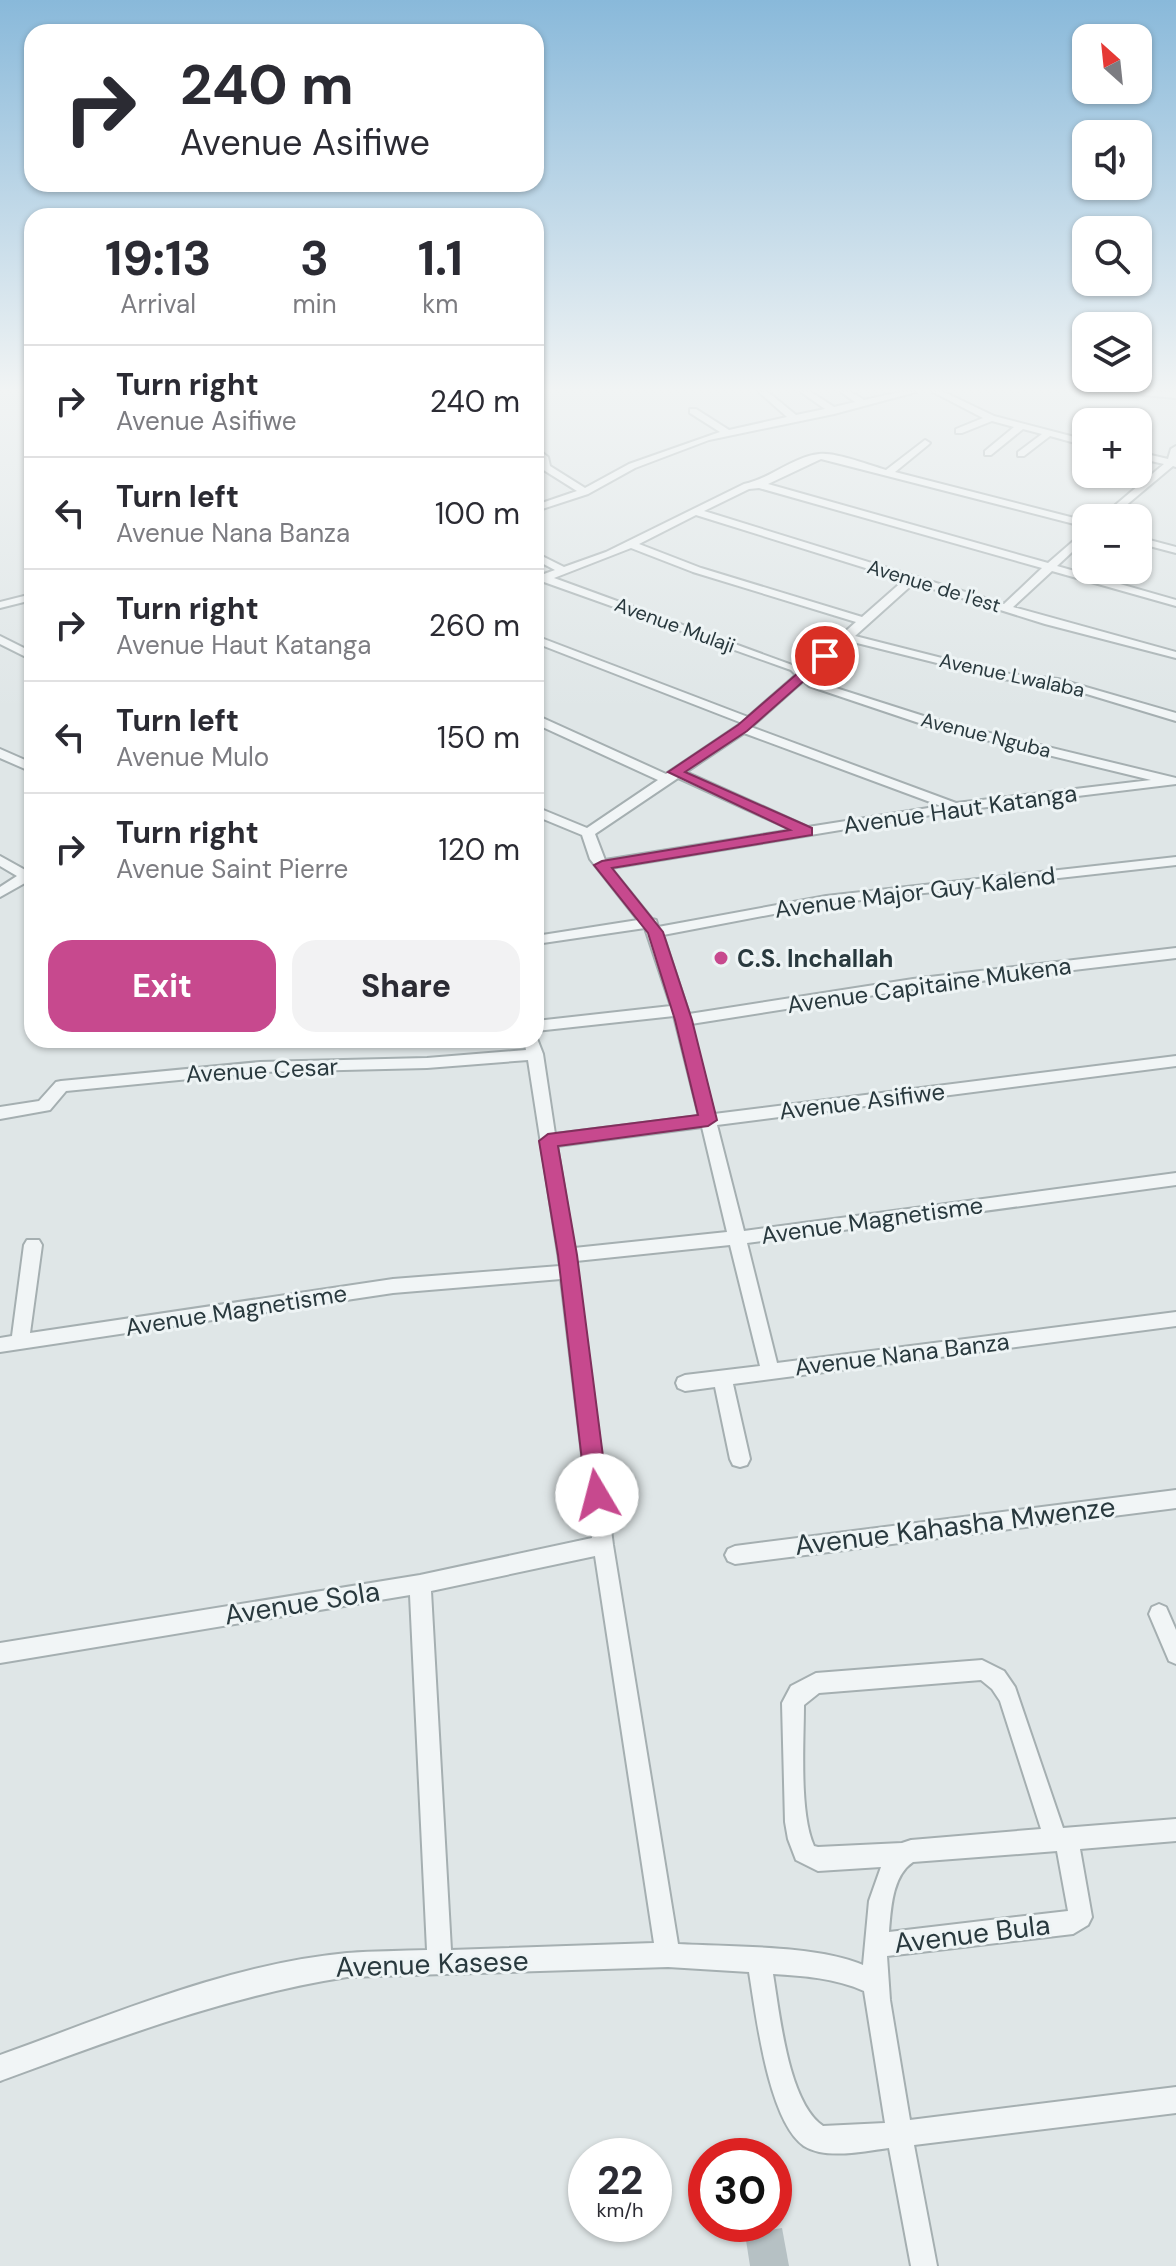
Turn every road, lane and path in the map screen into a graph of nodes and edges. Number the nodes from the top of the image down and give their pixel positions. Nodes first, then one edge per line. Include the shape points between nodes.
1 (567, 498) edge
2 (726, 498) edge
3 (804, 498) edge
4 (987, 498) edge
5 (544, 505) edge
6 (694, 512) junction
7 (1072, 520) edge
8 (631, 544) junction
9 (1152, 544) edge
10 (1072, 546) edge
11 (1176, 550) edge
12 (544, 560) edge
13 (1048, 567) junction
14 (564, 571) junction
15 (544, 578) edge
16 (912, 579) junction
17 (544, 581) edge
18 (24, 599) edge
19 (1176, 603) edge
20 (0, 605) edge
21 (1006, 608) junction
22 (863, 621) junction
23 (847, 637) junction
24 (0, 639) edge
25 (544, 642) edge
26 (24, 653) edge
27 (1176, 655) edge
28 (803, 676) junction
29 (1176, 717) edge
30 (544, 722) edge
31 (746, 725) junction
32 (0, 753) edge
33 (24, 764) edge
34 (670, 776) junction
35 (1174, 781) edge
36 (955, 807) junction
37 (544, 814) edge
38 (806, 832) junction
39 (588, 833) junction
40 (0, 860) edge
41 (1176, 861) edge
42 (602, 865) junction
43 (24, 872) edge
44 (24, 877) edge
45 (0, 893) edge
46 (653, 927) junction
47 (544, 939) edge
48 (1176, 953) edge
49 (682, 1015) junction
50 (544, 1025) edge
51 (526, 1048) edge
52 (534, 1048) edge
53 (1176, 1061) edge
54 (0, 1113) edge
55 (708, 1120) junction
56 (548, 1141) junction
57 (1176, 1179) edge
58 (737, 1238) junction
59 (33, 1245) dead end
60 (568, 1264) junction
61 (1176, 1319) edge
62 (20, 1342) junction
63 (0, 1345) edge
64 (770, 1371) junction
65 (723, 1379) junction
66 (685, 1383) dead end
67 (740, 1459) dead end
68 (1176, 1499) edge
69 (603, 1545) junction
70 (735, 1555) dead end
71 (420, 1584) junction
72 (1159, 1614) dead end
73 (0, 1653) edge
74 (1176, 1654) edge
75 (1176, 1830) edge
76 (1060, 1838) junction
77 (900, 1854) junction
78 (878, 1945) junction
79 (668, 1955) junction
80 (759, 1960) junction
81 (440, 1964) junction
82 (876, 1984) junction
83 (0, 2068) edge
84 (1176, 2100) edge
85 (899, 2134) junction
86 (924, 2266) edge

1 - 5 street
2 - 6 street
3 - 13 street
4 - 7 street
6 - 8 street
6 - 16 street, Avenue de l'est
8 - 14 street
8 - 22 street
9 - 11 street
10 - 13 street
12 - 14 street
13 - 19 street
13 - 21 street
14 - 15 street
16 - 21 street, Avenue de l'est
16 - 22 street
17 - 28 street, Avenue Mulaji via 795,668
18 - 20 street
21 - 27 street, Avenue de l'est
22 - 23 street
23 - 28 street
23 - 29 street, Avenue Lwalaba via 1001,676 1058,682
24 - 26 street
25 - 31 street
28 - 31 street
28 - 35 street, Avenue Nguba via 813,684 932,723
30 - 34 street
31 - 34 street
31 - 36 street
32 - 33 street
34 - 38 street
34 - 39 street
35 - 36 street, Avenue Haut Katanga
36 - 38 street, Avenue Haut Katanga
37 - 39 street
38 - 42 street, Avenue Haut Katanga
39 - 42 street, Avenue Nana Banza
40 - 43 street
41 - 46 street, Avenue Major Guy Kalend via 817,901
42 - 46 street, Avenue Nana Banza
44 - 45 street
46 - 47 street, Avenue Major Guy Kalend
46 - 49 street, Avenue Nana Banza
48 - 49 street, Avenue Capitaine Mukena
49 - 50 street, Avenue Capitaine Mukena
49 - 55 street, Avenue Nana Banza
51 - 54 street, Avenue Cesar via 411,1063 271,1066 61,1086 44,1106
52 - 56 street
53 - 55 street, Avenue Asifiwe
55 - 56 street, Avenue Asifiwe
55 - 58 street, Avenue Nana Banza
56 - 60 street
57 - 58 street, Avenue Magnetisme
58 - 60 street, Avenue Magnetisme
58 - 64 street, Avenue Nana Banza
59 - 62 street
60 - 62 street, Avenue Magnetisme
60 - 69 street
61 - 64 street, Avenue Nana Banza
62 - 63 street, Avenue Magnetisme
64 - 65 street
65 - 66 street
65 - 67 street
68 - 70 street, Avenue Kahasha Mwenze
69 - 71 street, Avenue Sola
69 - 79 street
71 - 73 street, Avenue Sola
71 - 81 street
72 - 74 street
75 - 76 street
76 - 77 street
76 - 77 street via 1010,1700 993,1675 982,1670 806,1687 793,1703 803,1851 818,1859
76 - 78 street, Avenue Bula via 1080,1906 1080,1917 1073,1922
77 - 78 street via 882,1893
78 - 82 street
79 - 80 street, Avenue Kasese
79 - 81 street, Avenue Kasese
80 - 82 street, Avenue Kasese via 848,1971
80 - 85 street via 782,2082 801,2124 815,2137
81 - 83 street, Avenue Kasese via 347,1965 218,1991
82 - 85 street
84 - 85 street
85 - 86 street

